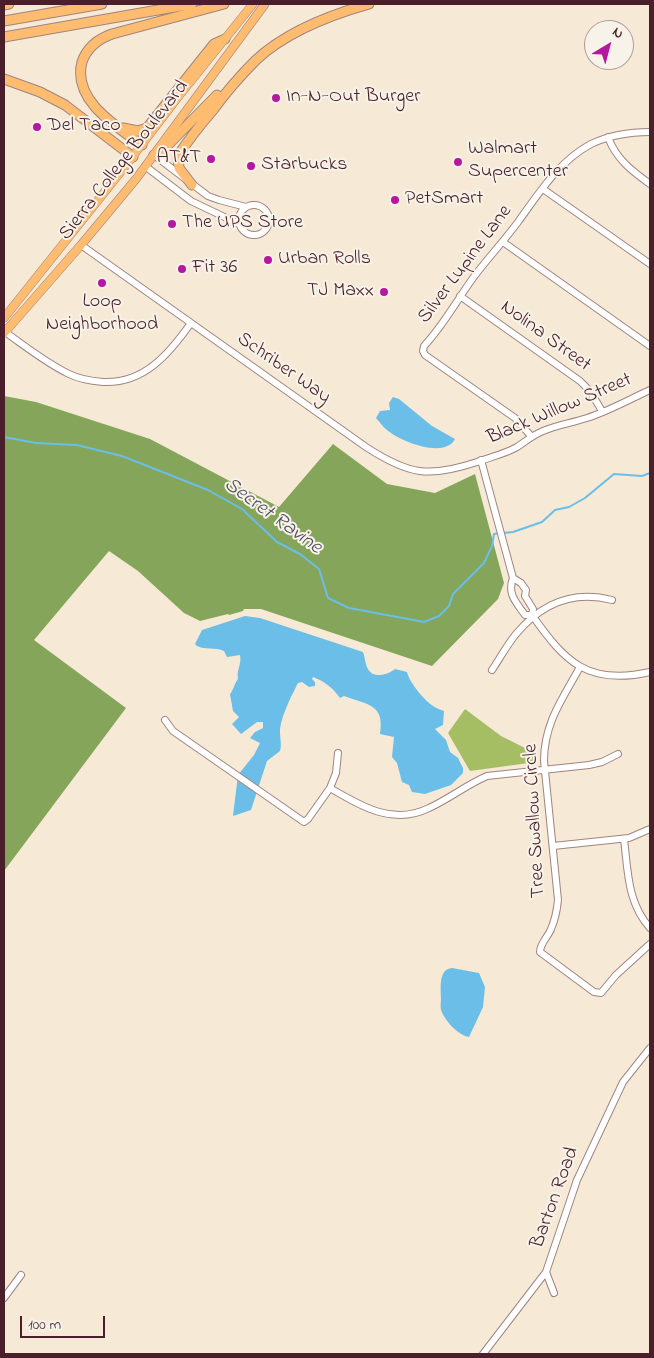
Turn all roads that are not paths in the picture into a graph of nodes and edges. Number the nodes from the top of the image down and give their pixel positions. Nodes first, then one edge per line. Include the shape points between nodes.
1 (9, 4) edge
2 (102, 4) edge
3 (192, 4) edge
4 (224, 4) edge
5 (253, 4) edge
6 (265, 4) edge
7 (369, 4) edge
8 (4, 5) edge
9 (4, 21) edge
10 (4, 37) edge
11 (225, 39) junction
12 (256, 60) junction
13 (4, 79) edge
14 (116, 125) junction
15 (650, 132) edge
16 (608, 137) junction
17 (142, 145) junction
18 (154, 155) junction
19 (133, 157) junction
20 (145, 166) junction
21 (650, 184) edge
22 (192, 185) junction
23 (543, 189) junction
24 (246, 207) junction
25 (240, 224) junction
26 (504, 242) junction
27 (81, 245) junction
28 (650, 264) edge
29 (460, 296) junction
30 (4, 318) edge
31 (191, 323) junction
32 (4, 332) edge
33 (650, 346) edge
34 (650, 390) edge
35 (602, 411) junction
36 (531, 436) junction
37 (481, 460) junction
38 (513, 578) junction
39 (524, 596) junction
40 (515, 600) junction
41 (612, 600) dead end
42 (533, 617) junction
43 (580, 667) junction
44 (492, 670) dead end
45 (650, 672) edge
46 (165, 720) dead end
47 (338, 753) dead end
48 (618, 754) dead end
49 (545, 770) junction
50 (330, 788) junction
51 (650, 829) edge
52 (624, 839) junction
53 (553, 846) junction
54 (650, 928) edge
55 (650, 944) edge
56 (650, 1048) edge
57 (546, 1272) junction
58 (21, 1275) dead end
59 (554, 1293) dead end
60 (4, 1298) edge
61 (483, 1354) edge

1 - 8 highway
2 - 9 highway
3 - 10 highway
4 - 14 highway via 96,41 82,64 81,82 94,106
5 - 11 main road, Sierra College Boulevard
6 - 18 main road, Sierra College Boulevard
7 - 12 highway via 304,29
11 - 14 highway via 214,44 147,128 135,131
11 - 17 main road, Sierra College Boulevard
12 - 18 highway via 237,74 161,152
12 - 22 highway via 231,86 178,156 179,168
13 - 19 highway via 65,105
14 - 17 highway
15 - 16 street, Silver Lupine Lane
16 - 21 street via 616,155
16 - 23 street, Silver Lupine Lane via 576,154
17 - 18 main road
17 - 19 main road, Sierra College Boulevard
18 - 20 main road, Sierra College Boulevard
18 - 22 street
19 - 20 main road
19 - 30 main road, Sierra College Boulevard
20 - 25 street via 199,205
20 - 27 main road, Sierra College Boulevard
22 - 24 street via 208,196
23 - 26 street, Silver Lupine Lane
23 - 28 street
24 - 25 street via 240,214
24 - 25 street via 261,206 267,213 268,223 265,230 256,234 244,231
26 - 29 street, Silver Lupine Lane
26 - 33 street
27 - 31 street, Schriber Way
27 - 32 main road, Sierra College Boulevard
29 - 35 street, Nolina Street via 576,377
29 - 36 street, Silver Lupine Lane via 424,346 425,355 514,418
31 - 32 street via 150,370 129,380 110,382 91,381 69,374
31 - 37 street, Schriber Way via 366,447 399,466 424,472 450,471
34 - 35 street, Black Willow Street
35 - 36 street, Black Willow Street
36 - 37 street, Black Willow Street via 517,447
37 - 38 street
38 - 39 street via 526,590
38 - 40 street via 510,586
39 - 40 street
39 - 42 street via 533,609
40 - 42 street via 525,614
41 - 42 street via 587,596 568,598
42 - 43 street via 557,650
42 - 44 street via 517,633
43 - 45 street via 610,676 636,676
43 - 49 street, Tree Swallow Circle via 549,726
46 - 50 street via 173,731 304,822
47 - 50 street via 336,773
48 - 49 street via 602,762
49 - 50 street via 486,776 427,809 408,814 387,815 366,808
49 - 53 street, Tree Swallow Circle
51 - 52 street
52 - 53 street
52 - 54 street via 630,888 639,914
53 - 55 street, Tree Swallow Circle via 558,900 551,931 540,946 540,952 601,994 616,975
56 - 57 street, Barton Road via 623,1082 577,1180
57 - 59 street
57 - 61 street, Barton Road
58 - 60 street

